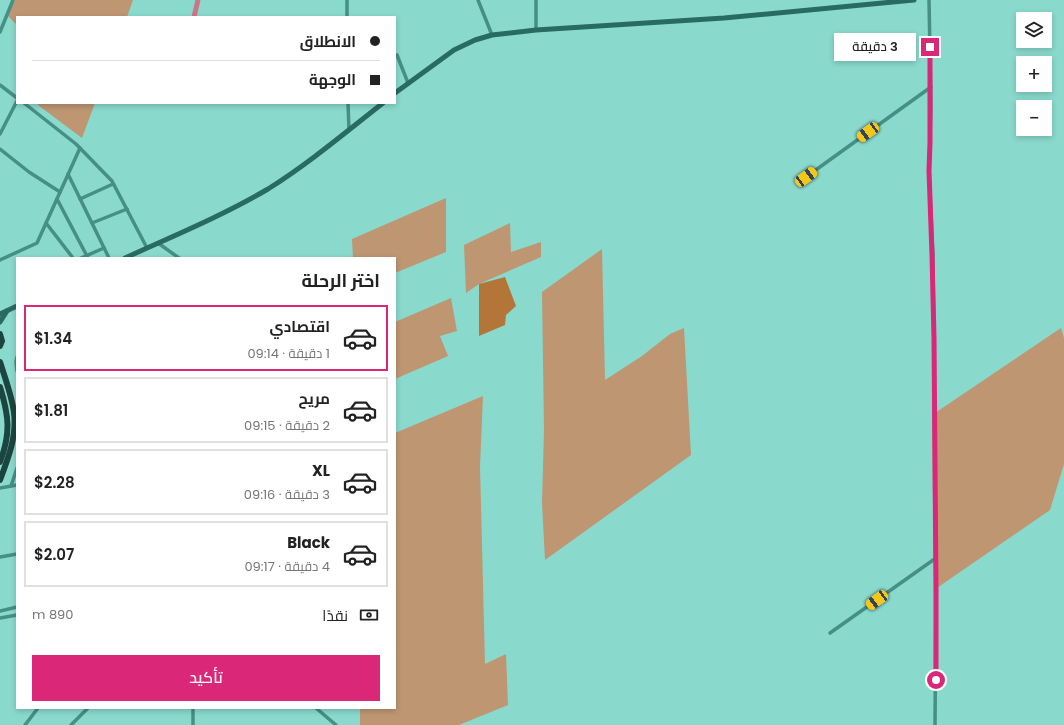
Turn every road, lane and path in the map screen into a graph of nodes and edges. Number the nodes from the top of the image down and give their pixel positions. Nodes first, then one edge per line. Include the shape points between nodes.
1 (14, 0) edge
2 (347, 0) edge
3 (478, 0) edge
4 (536, 0) edge
5 (914, 0) edge
6 (929, 0) edge
7 (347, 16) edge
8 (536, 30) junction
9 (0, 32) edge
10 (492, 35) junction
11 (397, 55) dead end
12 (408, 83) junction
13 (0, 85) edge
14 (930, 87) junction
15 (396, 92) edge
16 (16, 97) edge
17 (16, 103) edge
18 (25, 104) edge
19 (348, 104) edge
20 (382, 104) edge
21 (349, 130) junction
22 (0, 134) edge
23 (80, 148) junction
24 (0, 149) edge
25 (68, 174) junction
26 (806, 177) dead end
27 (113, 184) junction
28 (60, 192) junction
29 (57, 199) junction
30 (80, 199) junction
31 (127, 209) junction
32 (46, 223) junction
33 (92, 223) junction
34 (158, 243) junction
35 (104, 248) junction
36 (147, 248) junction
37 (72, 257) edge
38 (87, 257) edge
39 (108, 257) edge
40 (127, 257) edge
41 (178, 257) edge
42 (0, 260) edge
43 (16, 306) edge
44 (8, 310) junction
45 (0, 314) edge
46 (0, 322) edge
47 (0, 334) edge
48 (0, 346) edge
49 (0, 362) edge
50 (0, 387) edge
51 (0, 462) edge
52 (16, 471) edge
53 (0, 480) edge
54 (16, 485) edge
55 (11, 486) junction
56 (0, 488) edge
57 (16, 554) edge
58 (0, 557) edge
59 (936, 558) junction
60 (16, 607) edge
61 (0, 611) edge
62 (16, 614) edge
63 (0, 618) edge
64 (830, 633) dead end
65 (37, 709) edge
66 (87, 709) edge
67 (193, 709) edge
68 (317, 709) edge
69 (25, 725) edge
70 (71, 725) edge
71 (193, 725) edge
72 (336, 725) edge
73 (935, 725) edge

1 - 9 street
2 - 7 street
3 - 10 street
4 - 8 street
5 - 8 main road via 724,18
6 - 14 street
8 - 10 main road
10 - 12 main road via 462,45
11 - 12 street
12 - 15 main road
13 - 16 street
14 - 26 street
14 - 59 street via 929,171
17 - 22 street
18 - 23 street
19 - 21 street
20 - 21 main road
21 - 34 main road via 269,188 201,224
23 - 25 street
23 - 27 street
24 - 28 street
25 - 28 street
25 - 30 street
27 - 30 street
27 - 31 street
28 - 29 street
29 - 32 street
29 - 38 street
30 - 33 street
31 - 33 street
31 - 36 street
32 - 37 street
32 - 42 street via 37,243
33 - 35 street
34 - 36 main road
34 - 41 street
35 - 38 street
35 - 39 street
36 - 40 main road
43 - 44 main road
44 - 45 main road
44 - 46 main road
47 - 48 highway
49 - 53 highway via 13,405 14,422 10,451
50 - 51 highway via 8,420 5,447
52 - 55 street
54 - 55 street
55 - 56 street
57 - 58 street
59 - 64 street
59 - 73 street
60 - 61 street
62 - 63 street
65 - 69 street
66 - 70 street
67 - 71 street
68 - 72 street

